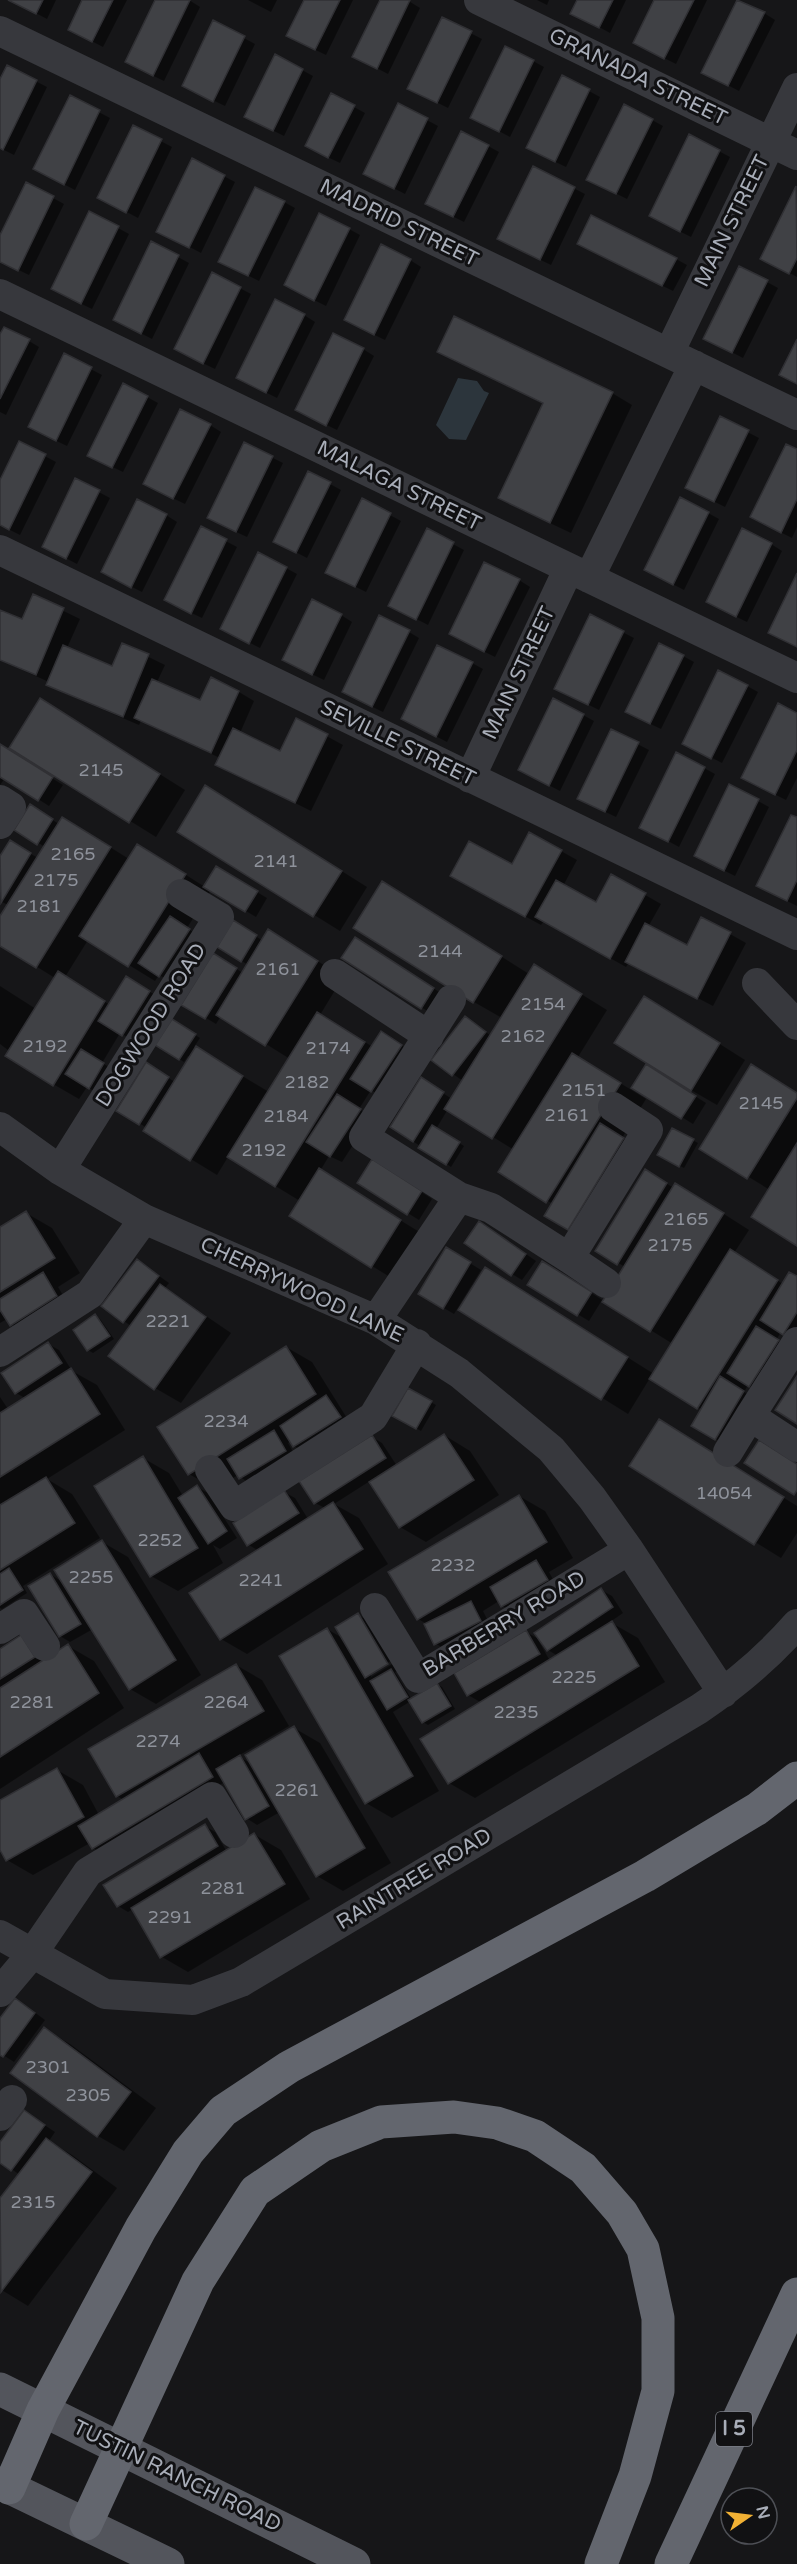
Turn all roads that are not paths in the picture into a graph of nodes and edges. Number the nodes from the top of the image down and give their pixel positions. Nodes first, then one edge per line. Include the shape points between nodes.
1 (479, 0) edge
2 (0, 31) edge
3 (797, 88) edge
4 (770, 142) junction
5 (797, 155) edge
6 (0, 294) edge
7 (682, 359) junction
8 (797, 415) edge
9 (0, 550) edge
10 (579, 573) junction
11 (797, 678) edge
12 (470, 778) junction
13 (0, 800) edge
14 (0, 824) edge
15 (181, 894) dead end
16 (797, 935) edge
17 (335, 974) dead end
18 (757, 983) dead end
19 (451, 1000) dead end
20 (797, 1025) edge
21 (429, 1036) junction
22 (613, 1107) dead end
23 (0, 1126) edge
24 (60, 1170) junction
25 (459, 1197) junction
26 (144, 1219) junction
27 (569, 1258) junction
28 (606, 1282) dead end
29 (376, 1320) junction
30 (797, 1342) edge
31 (417, 1344) junction
32 (0, 1352) edge
33 (750, 1416) junction
34 (797, 1447) edge
35 (728, 1452) dead end
36 (210, 1470) dead end
37 (629, 1550) junction
38 (375, 1608) dead end
39 (797, 1624) edge
40 (0, 1629) edge
41 (45, 1646) dead end
42 (723, 1693) junction
43 (797, 1778) edge
44 (234, 1833) dead end
45 (0, 1935) edge
46 (32, 1954) junction
47 (0, 1992) edge
48 (797, 2294) edge
49 (0, 2389) edge
50 (43, 2410) junction
51 (121, 2448) junction
52 (4, 2485) edge
53 (86, 2524) junction
54 (168, 2564) edge
55 (354, 2564) edge
56 (601, 2564) edge
57 (671, 2564) edge

1 - 4 street, GRANADA STREET
2 - 7 street, MADRID STREET
3 - 4 street, MAIN STREET
4 - 5 street, GRANADA STREET
4 - 7 street, MAIN STREET
6 - 10 street, MALAGA STREET
7 - 8 street, MADRID STREET
7 - 10 street, MAIN STREET
9 - 12 street, SEVILLE STREET
10 - 11 street, MALAGA STREET
10 - 12 street, MAIN STREET
12 - 16 street, SEVILLE STREET
13 - 14 street via 11,807
15 - 24 street, DOGWOOD ROAD via 219,917
17 - 21 street
18 - 20 street
19 - 21 street
21 - 25 street via 364,1137
22 - 27 street via 648,1130
23 - 24 street, CHERRYWOOD LANE
24 - 26 street, CHERRYWOOD LANE
25 - 27 street via 491,1208
25 - 29 street
26 - 29 street, CHERRYWOOD LANE
26 - 32 street via 90,1294
27 - 28 street
29 - 31 street, CHERRYWOOD LANE
30 - 33 street
31 - 36 street via 373,1418 234,1506
31 - 37 street, CHERRYWOOD LANE via 459,1373 551,1449
33 - 34 street
33 - 35 street
37 - 38 street, BARBERRY ROAD via 418,1678
37 - 42 street, CHERRYWOOD LANE
39 - 42 street, RAINTREE ROAD via 775,1649
40 - 41 street via 24,1614
42 - 46 street, RAINTREE ROAD via 242,1982 193,2000 105,1994
43 - 50 highway via 757,1809 645,1876 289,2067 223,2111 188,2152 141,2228
44 - 46 street via 212,1797 88,1872
45 - 46 street, RAINTREE ROAD
46 - 47 street
48 - 57 highway, I 5
49 - 50 main road, TUSTIN RANCH ROAD
50 - 51 main road, TUSTIN RANCH ROAD
50 - 52 highway
51 - 53 highway
51 - 55 main road, TUSTIN RANCH ROAD
51 - 56 highway via 198,2281 255,2191 321,2146 381,2122 454,2117 496,2123 535,2136 583,2168 622,2213 643,2249 658,2318 658,2391 635,2476
52 - 53 main road
53 - 54 main road

